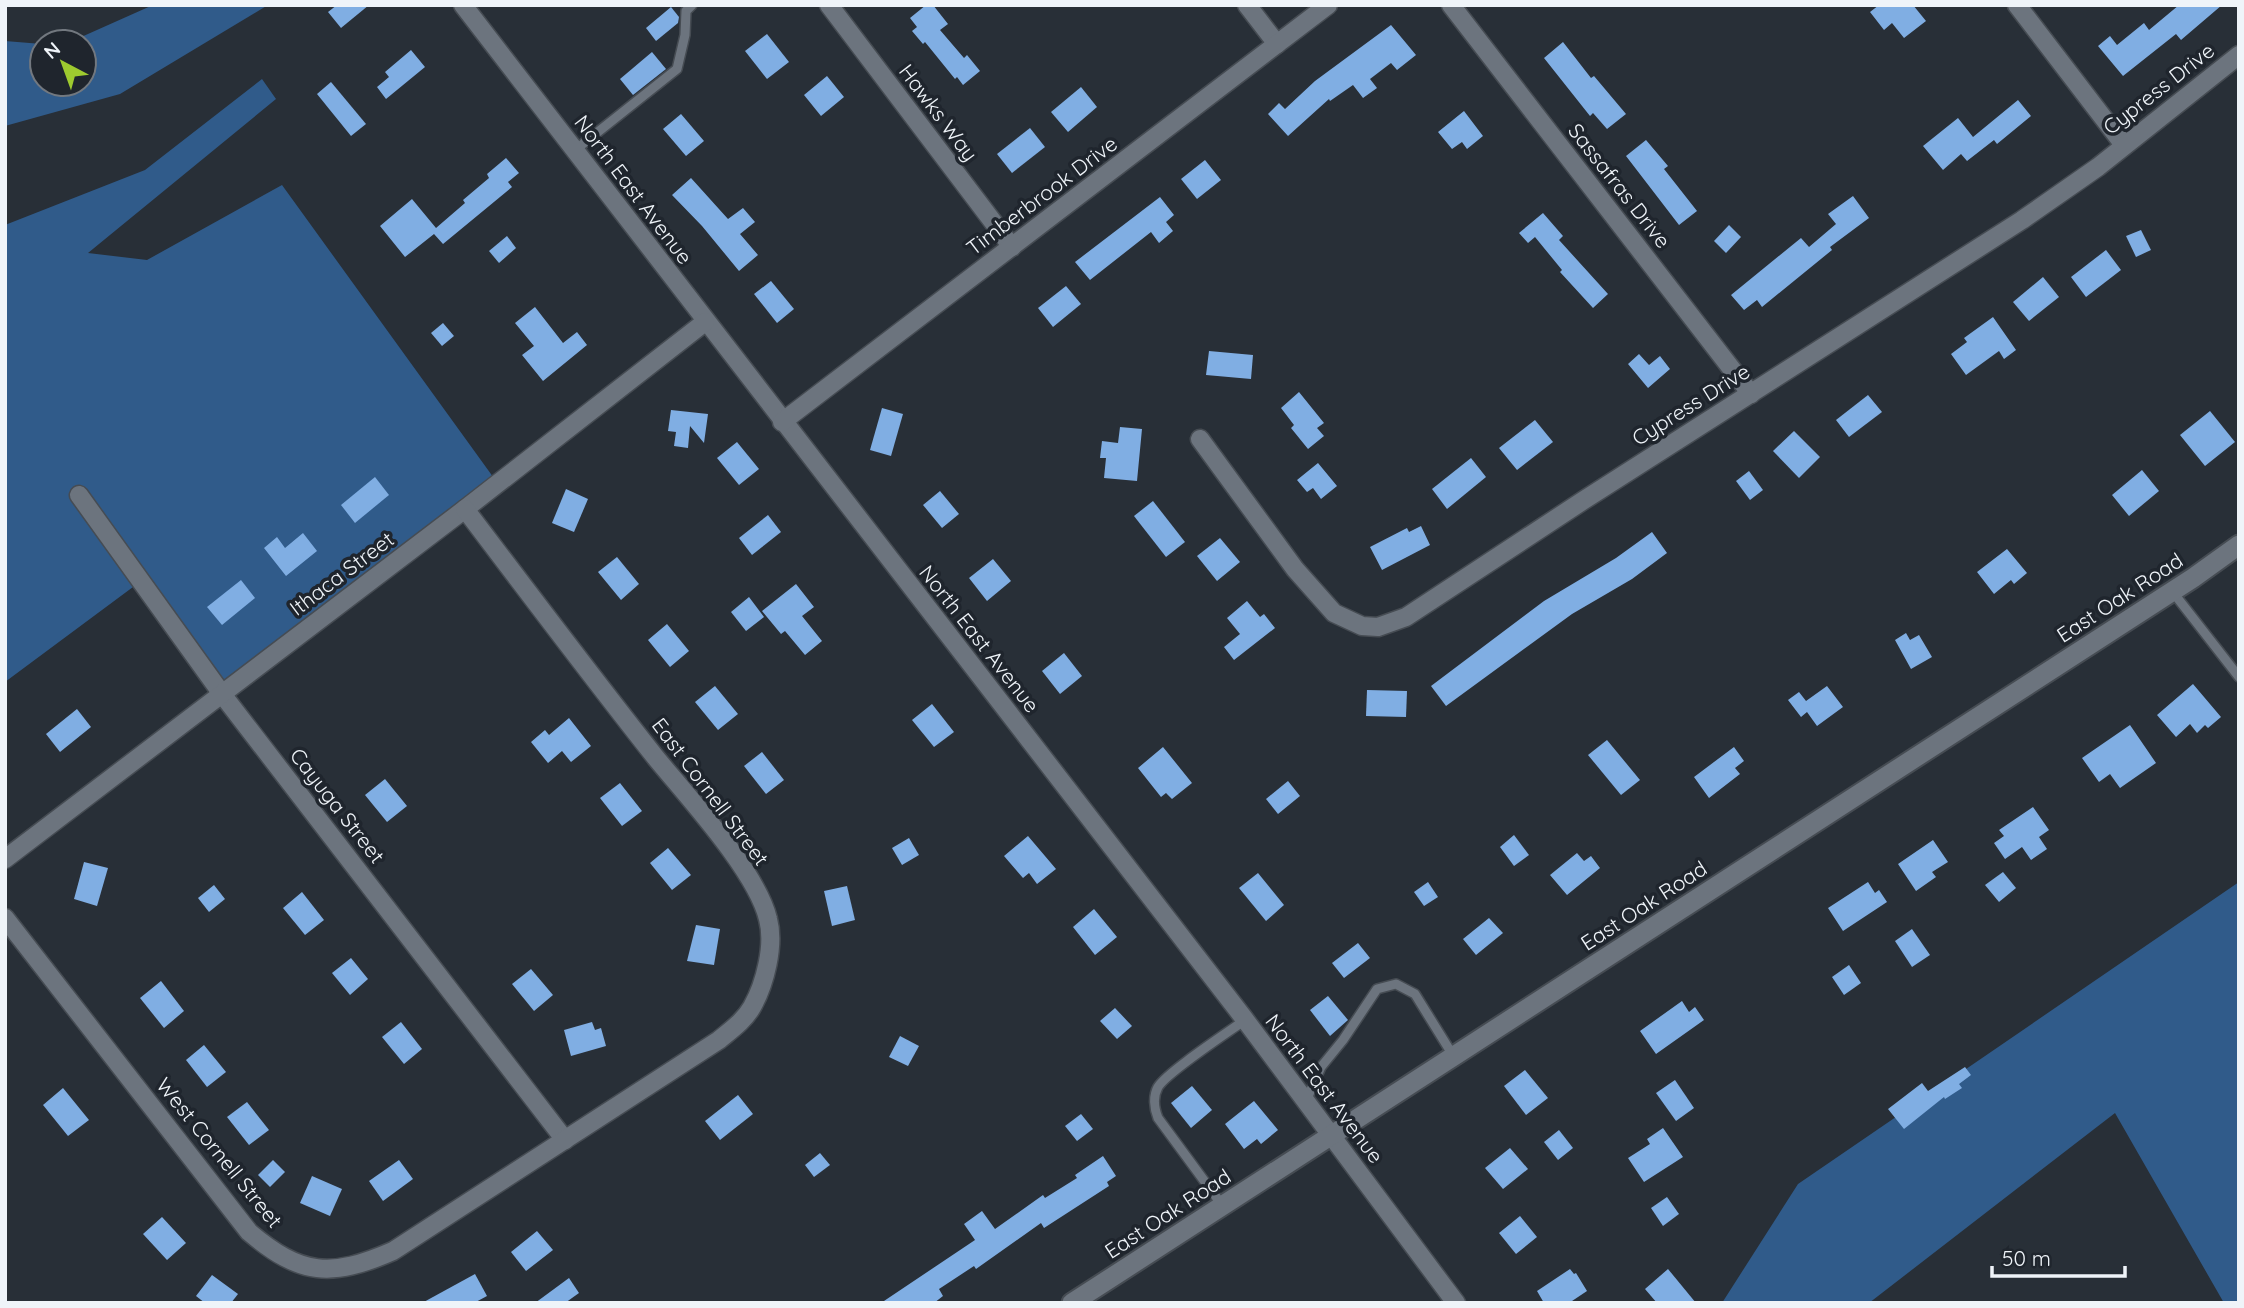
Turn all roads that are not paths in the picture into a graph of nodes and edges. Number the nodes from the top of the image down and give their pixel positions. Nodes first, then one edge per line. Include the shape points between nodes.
1 (463, 5) edge
2 (692, 5) edge
3 (829, 5) edge
4 (1247, 5) edge
5 (1328, 5) edge
6 (1451, 5) edge
7 (2017, 5) edge
8 (1277, 44) junction
9 (2239, 55) edge
10 (2124, 145) junction
11 (574, 151) junction
12 (1012, 247) junction
13 (705, 322) junction
14 (1751, 394) junction
15 (782, 422) junction
16 (1200, 439) dead end
17 (79, 495) dead end
18 (465, 509) junction
19 (2239, 545) edge
20 (2172, 591) junction
21 (2239, 677) edge
22 (222, 694) junction
23 (5, 859) edge
24 (5, 918) edge
25 (1245, 1020) junction
26 (1454, 1057) junction
27 (1306, 1102) junction
28 (1331, 1136) junction
29 (565, 1140) junction
30 (1222, 1206) junction
31 (1072, 1303) edge
32 (1456, 1303) edge

1 - 11 street, North East Avenue
2 - 11 lane via 686,11 677,69
3 - 12 street, Hawks Way
4 - 8 street
5 - 8 street, Timberbrook Drive
6 - 14 street, Sassafras Drive
7 - 10 street
8 - 12 street, Timberbrook Drive
9 - 10 street, Cypress Drive
10 - 14 street, Cypress Drive via 1991,241
11 - 13 street, North East Avenue
12 - 15 street, Timberbrook Drive
13 - 15 street, North East Avenue
13 - 18 street, Ithaca Street
14 - 16 street, Cypress Drive via 1406,617 1378,627 1362,626 1334,613
15 - 25 street, North East Avenue
17 - 22 street, Cayuga Street
18 - 22 street, Ithaca Street
18 - 29 street, East Cornell Street via 728,849 769,919 761,988 738,1025
19 - 20 street, East Oak Road
20 - 21 lane
20 - 26 street, East Oak Road
22 - 23 street, Ithaca Street
22 - 29 street, Cayuga Street
24 - 29 street, West Cornell Street via 249,1232 305,1268 348,1268 393,1251
25 - 27 street, North East Avenue
25 - 30 lane via 1169,1076 1155,1097 1158,1118
26 - 27 lane via 1415,994 1396,984 1377,989 1321,1067
26 - 28 street, East Oak Road
27 - 28 street, North East Avenue
28 - 30 street, East Oak Road
28 - 32 street, North East Avenue
30 - 31 street, East Oak Road

